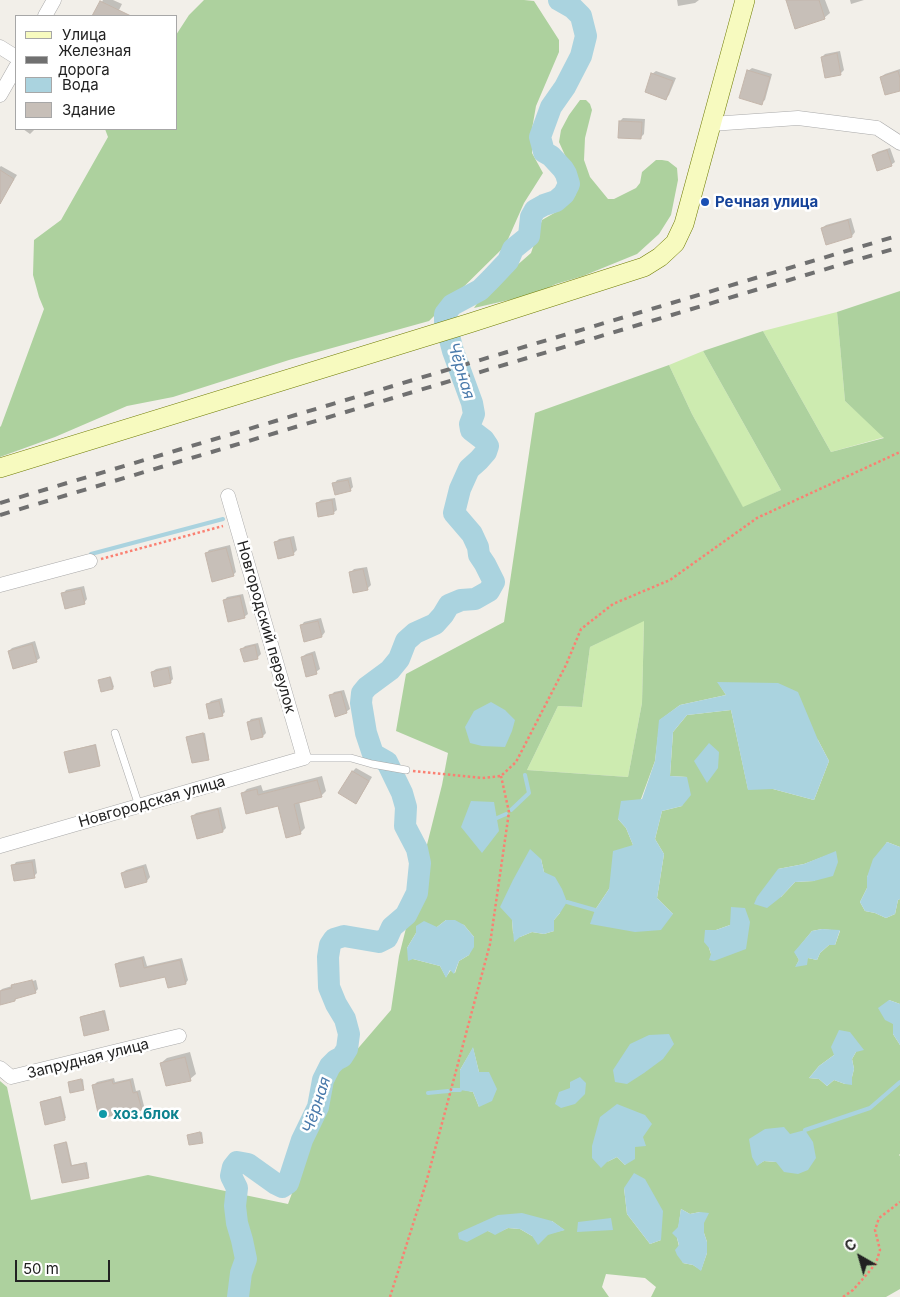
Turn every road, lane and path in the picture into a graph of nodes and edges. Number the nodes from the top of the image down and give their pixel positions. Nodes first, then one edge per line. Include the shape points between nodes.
1 (54, 0) edge
2 (745, 0) edge
3 (46, 15) edge
4 (0, 47) edge
5 (15, 56) edge
6 (15, 69) edge
7 (0, 95) edge
8 (711, 124) junction
9 (900, 143) edge
10 (900, 452) edge
11 (0, 468) edge
12 (228, 496) dead end
13 (239, 534) junction
14 (92, 563) joint
15 (0, 585) edge
16 (115, 733) dead end
17 (304, 758) junction
18 (406, 770) joint
19 (500, 776) junction
20 (139, 806) junction
21 (0, 846) edge
22 (179, 1036) dead end
23 (0, 1068) edge
24 (900, 1202) edge
25 (390, 1297) edge
26 (844, 1297) edge

1 - 3 street
2 - 8 street
4 - 5 street
6 - 7 street
8 - 9 street via 798,118 876,128
8 - 11 street via 684,224 675,243 644,267
10 - 19 path via 757,518 670,580 613,604 580,629 566,665 516,762
12 - 13 street, Новгородский переулок
13 - 14 path via 224,525
13 - 17 street, Новгородский переулок
14 - 15 street
16 - 20 lane
17 - 18 lane via 351,758
17 - 20 street, Новгородская улица
18 - 19 path via 482,778
19 - 25 path via 509,812 490,944 426,1183
20 - 21 street, Новгородская улица
22 - 23 street, Запрудная улица via 12,1078
24 - 26 path via 879,1218 875,1230 880,1250 876,1262

